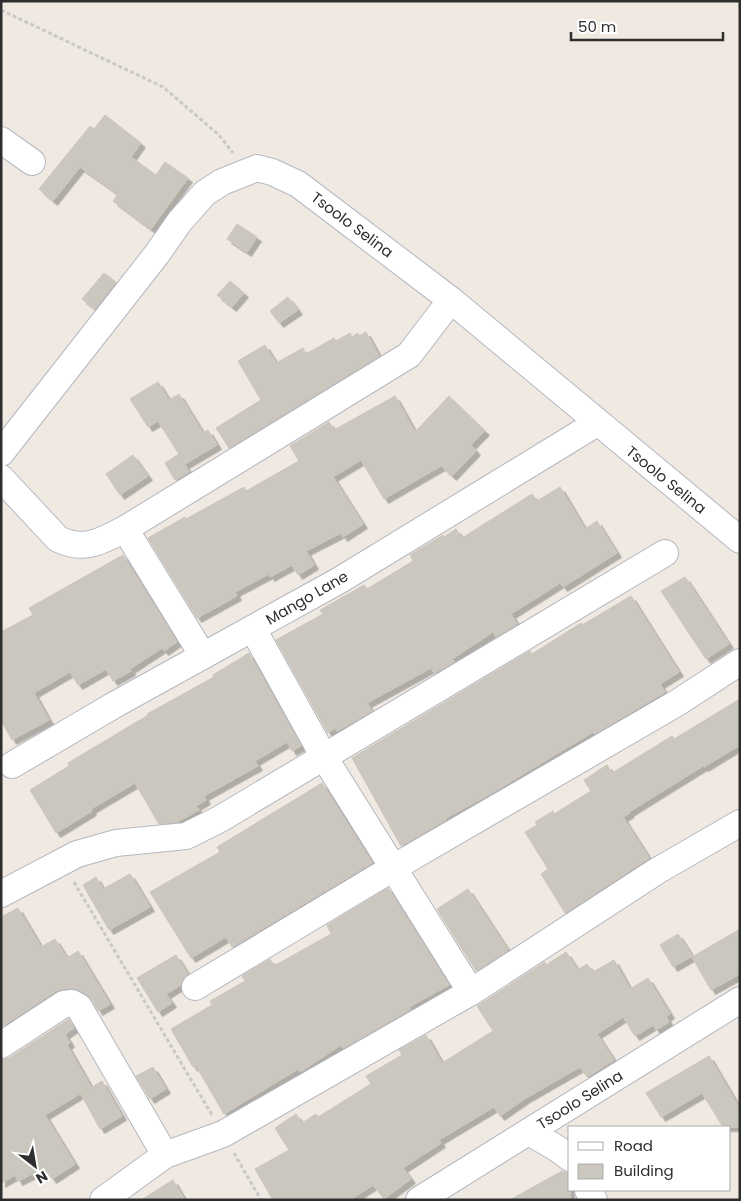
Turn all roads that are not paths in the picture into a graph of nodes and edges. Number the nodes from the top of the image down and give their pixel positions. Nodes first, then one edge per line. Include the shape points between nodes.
1 (1, 140) edge
2 (32, 162) dead end
3 (451, 300) junction
4 (596, 422) junction
5 (1, 453) edge
6 (1, 478) edge
7 (125, 529) junction
8 (740, 540) edge
9 (665, 553) dead end
10 (253, 629) junction
11 (203, 656) junction
12 (740, 662) edge
13 (324, 757) junction
14 (12, 765) dead end
15 (740, 823) edge
16 (393, 868) junction
17 (1, 894) edge
18 (195, 987) dead end
19 (471, 992) junction
20 (740, 1000) edge
21 (1, 1045) edge
22 (530, 1132) junction
23 (165, 1155) junction
24 (568, 1156) edge
25 (103, 1200) edge
26 (419, 1200) edge

1 - 2 street
3 - 4 street, Tsoolo Selina
3 - 5 street, Tsoolo Selina via 298,184 257,168 246,171 206,192 180,221
3 - 7 street via 409,355
4 - 8 street, Tsoolo Selina
4 - 10 street, Mango Lane via 340,580
6 - 7 street via 58,539 68,544 91,544
7 - 11 street
9 - 13 street
10 - 11 street, Mango Lane
10 - 13 street
11 - 14 street, Mango Lane
12 - 16 street via 677,703
13 - 16 street
13 - 17 street via 186,836 116,843 77,854
15 - 19 street via 657,871
16 - 18 street
16 - 19 street
19 - 23 street via 223,1134
20 - 22 street, Tsoolo Selina
21 - 23 street via 64,1004 72,1003 79,1007
22 - 24 street
22 - 26 street, Tsoolo Selina
23 - 25 street

